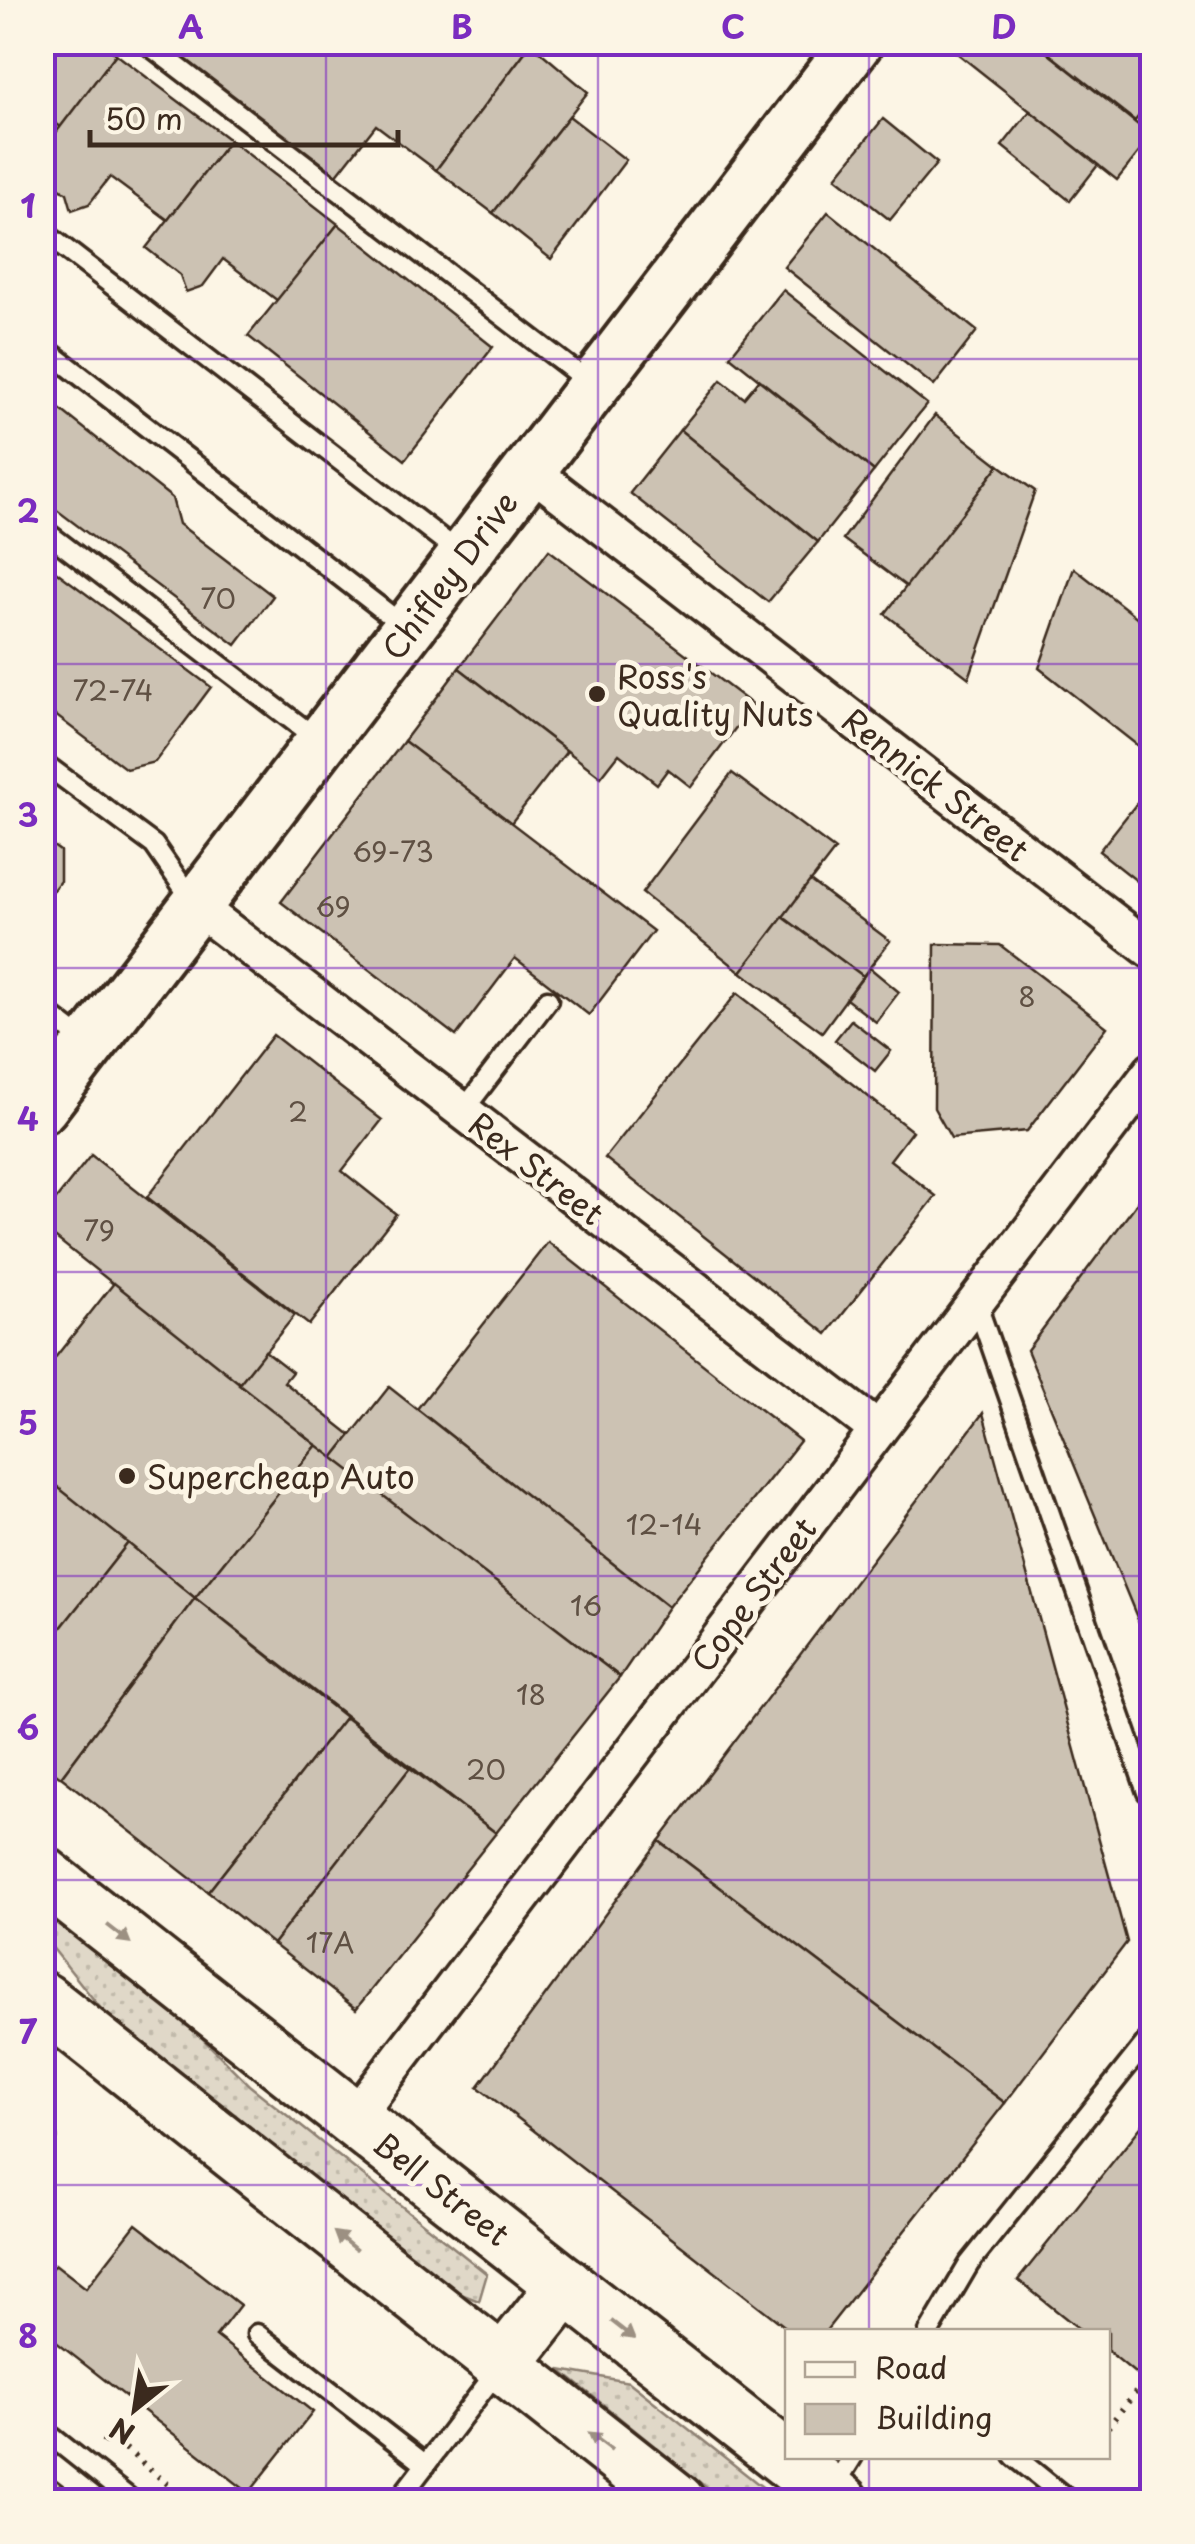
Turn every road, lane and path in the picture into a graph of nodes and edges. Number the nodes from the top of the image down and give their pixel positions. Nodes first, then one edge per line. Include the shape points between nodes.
1 (145, 42) edge
2 (856, 42) edge
3 (42, 231) edge
4 (42, 346) edge
5 (594, 386) junction
6 (530, 470) junction
7 (42, 528) edge
8 (464, 556) junction
9 (408, 629) junction
10 (322, 742) junction
11 (42, 762) edge
12 (196, 906) junction
13 (1152, 951) edge
14 (548, 1000) dead end
15 (42, 1009) edge
16 (90, 1046) junction
17 (1152, 1071) edge
18 (42, 1107) edge
19 (464, 1111) junction
20 (976, 1301) junction
21 (878, 1430) junction
22 (1148, 1792) dead end
23 (42, 1874) edge
24 (42, 2000) edge
25 (1152, 2035) edge
26 (353, 2118) junction
27 (566, 2285) junction
28 (931, 2329) edge
29 (257, 2334) dead end
30 (502, 2366) junction
31 (1136, 2392) dead end
32 (1110, 2424) edge
33 (42, 2429) edge
34 (785, 2443) edge
35 (807, 2459) edge
36 (1018, 2459) edge
37 (426, 2464) junction
38 (842, 2484) edge
39 (660, 2496) edge
40 (134, 2502) edge
41 (397, 2502) edge
42 (1071, 2502) edge

1 - 5 lane
2 - 5 street, Chifley Drive
3 - 8 lane
4 - 9 lane
5 - 6 street, Chifley Drive
6 - 8 street, Chifley Drive
6 - 13 street, Rennick Street
7 - 10 lane
8 - 9 street, Chifley Drive
9 - 10 street, Chifley Drive
10 - 12 street, Chifley Drive
11 - 12 lane via 154,845
12 - 16 street, Chifley Drive
12 - 19 street, Rex Street
14 - 19 lane
15 - 16 lane
16 - 18 street, Chifley Drive
17 - 20 street, Cope Street
19 - 21 street, Rex Street
20 - 21 street, Cope Street
20 - 22 lane
21 - 26 street, Cope Street
23 -> 26 highway, Bell Street
30 -> 24 highway
25 - 28 lane via 969,2264
26 - 27 highway, Bell Street
27 - 30 highway
27 -> 34 highway, Bell Street
29 - 37 lane
30 - 37 lane
39 -> 30 highway
31 - 32 path
33 - 40 lane
35 -> 38 highway, Bell Street
36 - 42 lane
37 - 41 lane

